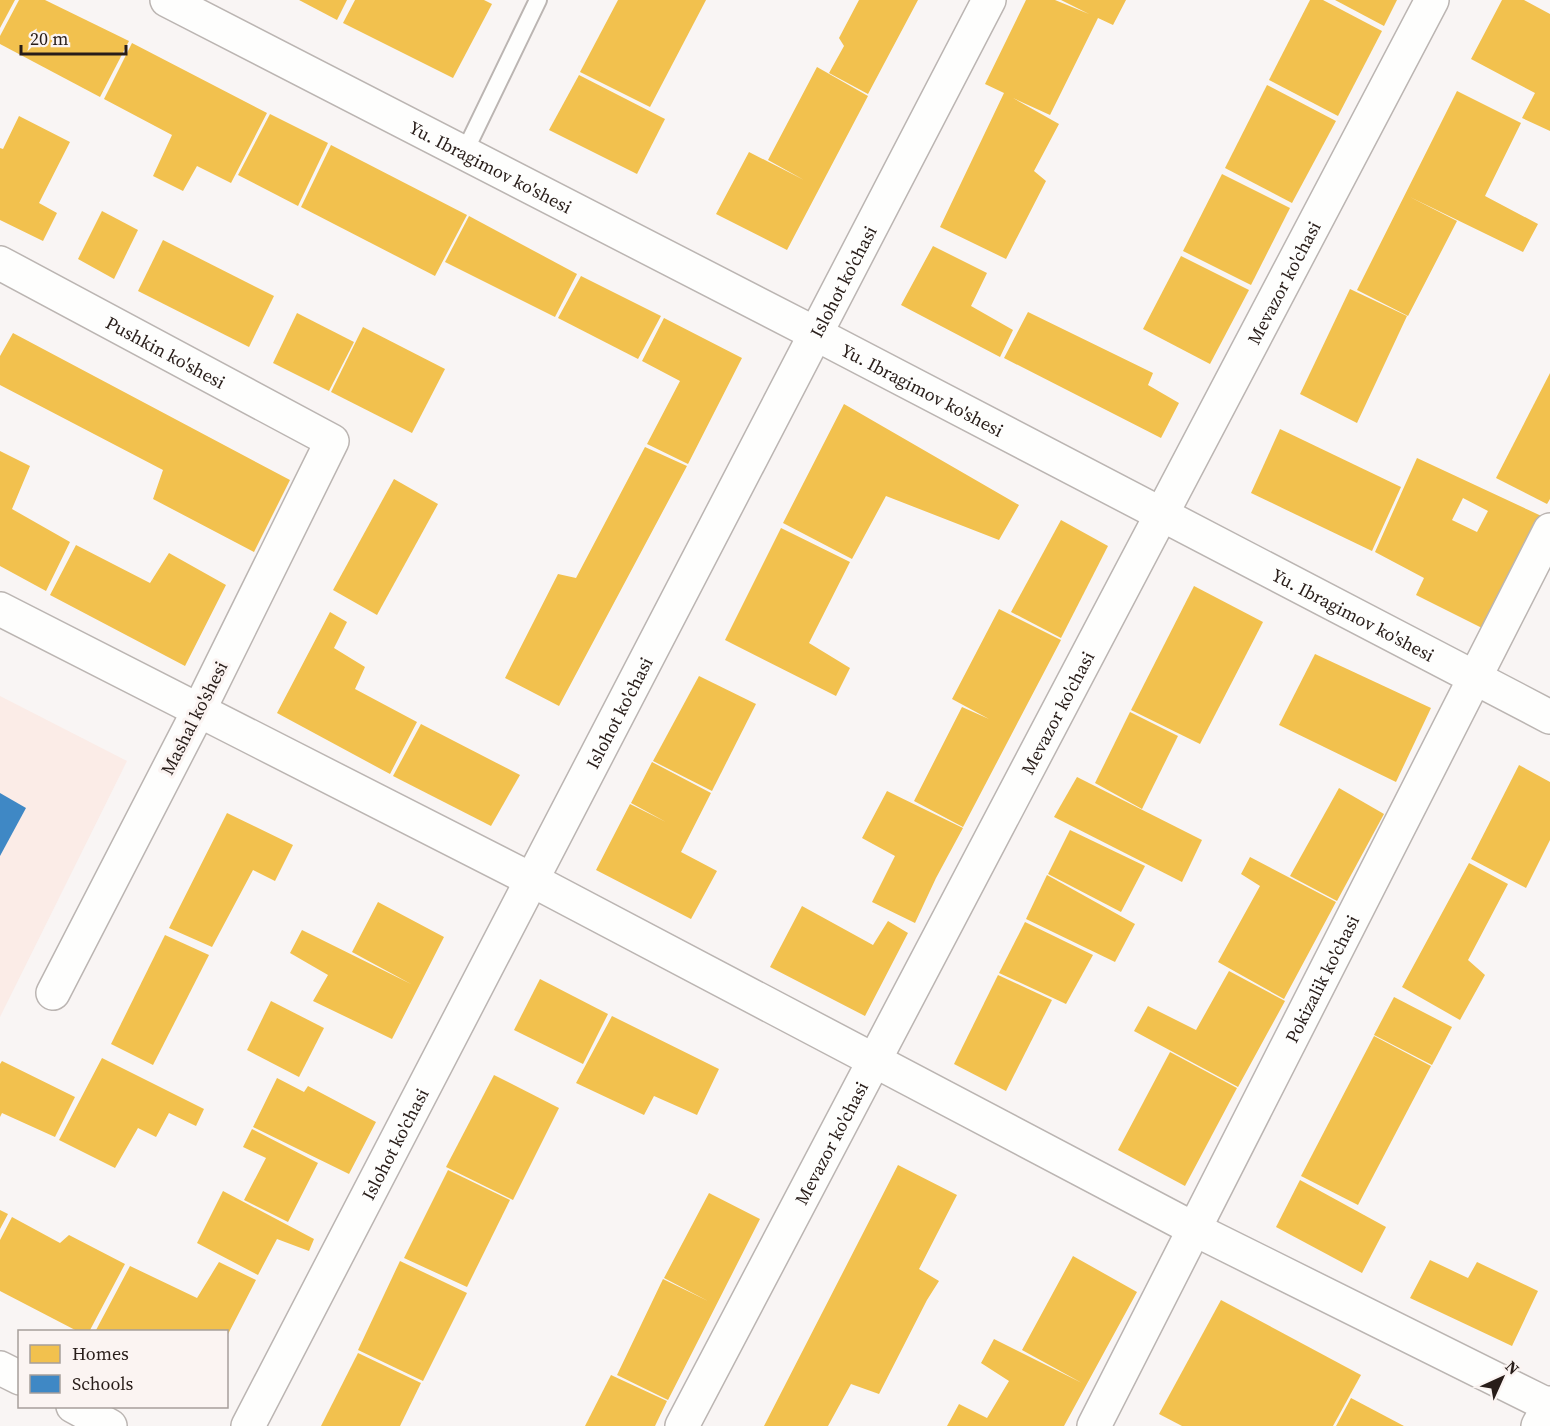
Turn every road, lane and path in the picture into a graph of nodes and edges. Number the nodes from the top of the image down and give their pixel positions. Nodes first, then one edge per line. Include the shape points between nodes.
1 (167, 0) edge
2 (538, 0) edge
3 (989, 0) edge
4 (1432, 0) edge
5 (464, 153) junction
6 (0, 263) edge
7 (816, 334) junction
8 (332, 441) joint
9 (1161, 514) junction
10 (1550, 530) edge
11 (0, 609) edge
12 (1475, 678) junction
13 (199, 710) junction
14 (1550, 717) edge
15 (532, 880) junction
16 (53, 993) dead end
17 (874, 1061) junction
18 (1194, 1229) junction
19 (0, 1368) edge
20 (18, 1377) edge
21 (75, 1408) edge
22 (1547, 1410) edge
23 (110, 1426) edge
24 (248, 1426) edge
25 (682, 1426) edge
26 (1094, 1426) edge

1 - 5 street, Yu. Ibragimov ko'shesi
2 - 5 lane
3 - 7 street, Islohot ko'chasi
4 - 9 street, Mevazor ko'chasi
5 - 7 street, Yu. Ibragimov ko'shesi
6 - 8 street, Pushkin ko'shesi
7 - 9 street, Yu. Ibragimov ko'shesi
7 - 15 street, Islohot ko'chasi
8 - 13 street, Mashal ko'shesi
9 - 12 street, Yu. Ibragimov ko'shesi
9 - 17 street, Mevazor ko'chasi
10 - 12 street, Pokizalik ko'chasi
11 - 13 street
12 - 14 street, Yu. Ibragimov ko'shesi
12 - 18 street, Pokizalik ko'chasi
13 - 15 street
13 - 16 street, Mashal ko'shesi
15 - 17 street
15 - 24 street, Islohot ko'chasi
17 - 18 street
17 - 25 street, Mevazor ko'chasi
18 - 22 street
18 - 26 street, Pokizalik ko'chasi
19 - 20 street
21 - 23 street

